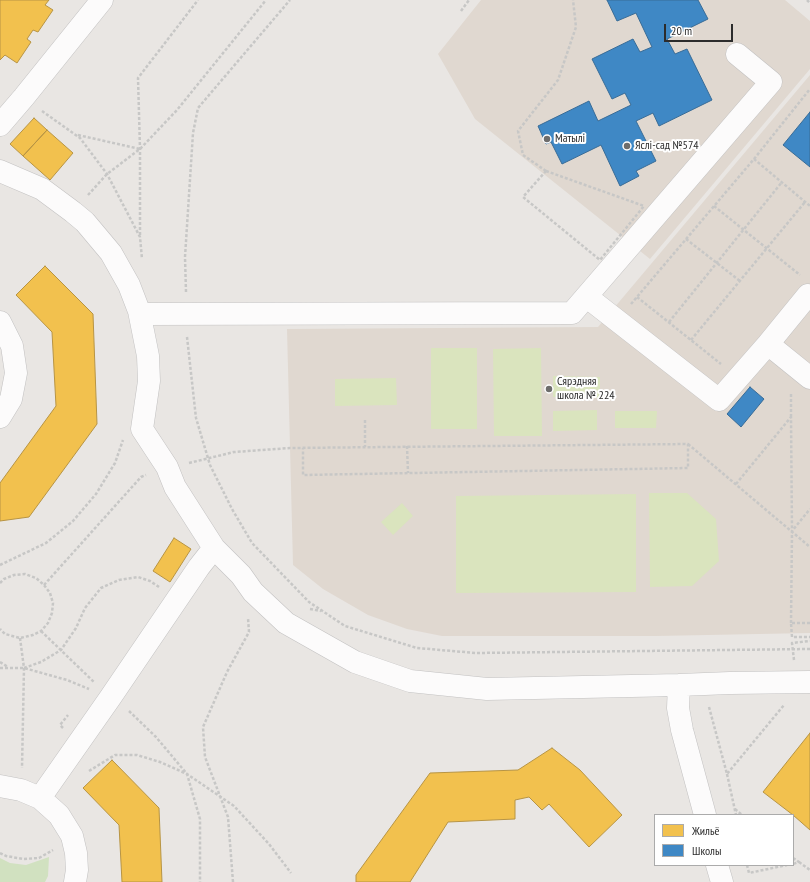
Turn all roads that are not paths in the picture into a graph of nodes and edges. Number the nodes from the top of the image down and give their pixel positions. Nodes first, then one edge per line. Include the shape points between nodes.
1 (102, 0) edge
2 (737, 54) dead end
3 (0, 125) edge
4 (0, 171) edge
5 (806, 286) road end
6 (587, 297) junction
7 (140, 314) junction
8 (0, 322) edge
9 (768, 344) junction
10 (810, 378) edge
11 (0, 417) edge
12 (214, 548) junction
13 (810, 682) edge
14 (679, 685) junction
15 (20, 791) edge
16 (704, 814) edge
17 (718, 866) edge
18 (75, 882) edge
19 (722, 882) edge

1 - 3 lane
2 - 6 lane via 771,82
4 - 7 lane via 42,189 85,222 111,253 129,285
5 - 9 lane
6 - 7 lane via 572,313
6 - 9 lane via 719,400
7 - 12 lane via 148,356 149,381 142,429
8 - 11 lane via 12,346 16,373 10,399
9 - 10 lane
12 - 14 lane via 241,575 253,592 286,623 355,662 410,681 487,689
12 - 15 lane via 110,698
13 - 14 lane
14 - 16 lane via 678,708 682,730
15 - 18 lane via 59,814 72,836 76,853
17 - 19 lane

